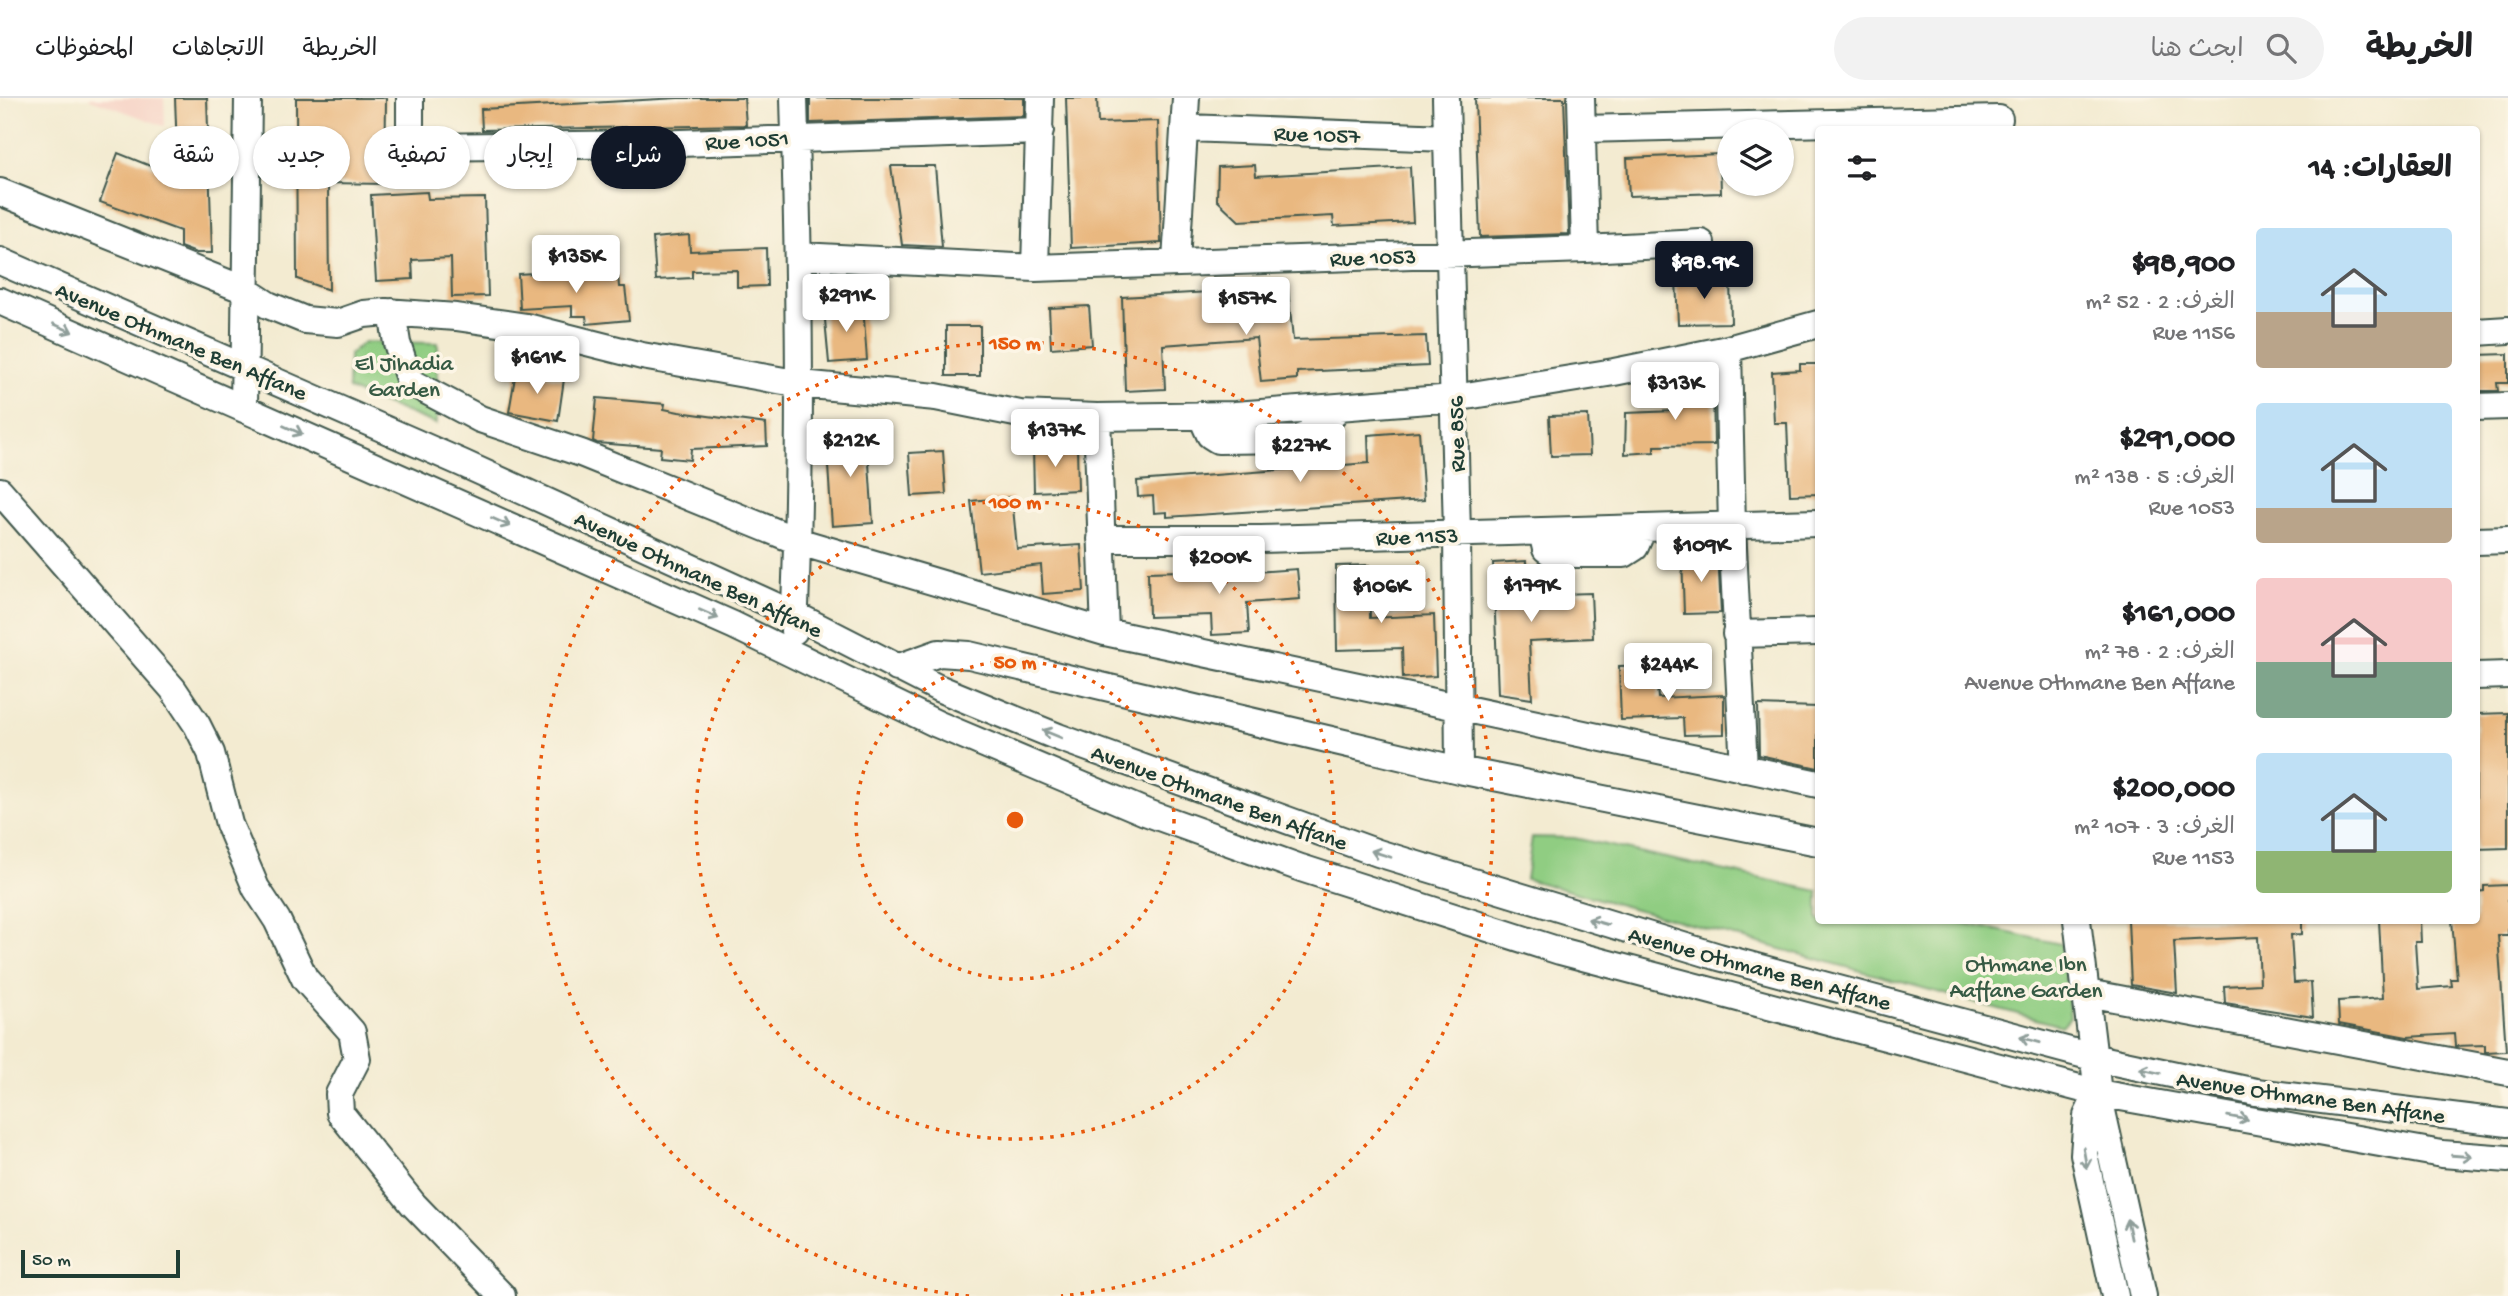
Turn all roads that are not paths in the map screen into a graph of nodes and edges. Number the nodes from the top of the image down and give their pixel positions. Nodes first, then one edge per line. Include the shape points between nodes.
1 (248, 98) edge
2 (410, 98) edge
3 (794, 98) edge
4 (1040, 98) edge
5 (1186, 98) edge
6 (1446, 98) edge
7 (1581, 98) edge
8 (1999, 116) edge
9 (1187, 128) junction
10 (1582, 129) junction
11 (1040, 131) junction
12 (795, 137) junction
13 (1447, 138) junction
14 (0, 192) edge
15 (1701, 243) dead end
16 (1585, 249) junction
17 (1450, 253) junction
18 (800, 256) junction
19 (0, 261) edge
20 (1176, 261) junction
21 (1035, 268) junction
22 (245, 290) junction
23 (0, 301) edge
24 (392, 312) junction
25 (1815, 325) edge
26 (2508, 330) edge
27 (2480, 332) edge
28 (1728, 349) junction
29 (244, 367) junction
30 (801, 384) junction
31 (1454, 398) junction
32 (2508, 406) edge
33 (2480, 407) edge
34 (244, 409) junction
35 (1097, 417) junction
36 (0, 491) edge
37 (1815, 523) edge
38 (1732, 527) junction
39 (1457, 533) junction
40 (1101, 539) junction
41 (2508, 540) edge
42 (2480, 541) edge
43 (800, 542) junction
44 (795, 615) junction
45 (1105, 632) junction
46 (1815, 632) edge
47 (1737, 634) junction
48 (793, 656) junction
49 (897, 668) junction
50 (2508, 675) edge
51 (2480, 676) edge
52 (1460, 709) junction
53 (1744, 769) junction
54 (1459, 770) junction
55 (1815, 783) edge
56 (1815, 841) edge
57 (2078, 924) edge
58 (2087, 992) junction
59 (2096, 1058) junction
60 (2508, 1072) edge
61 (2098, 1093) junction
62 (2508, 1123) edge
63 (2508, 1159) edge
64 (502, 1296) edge
65 (2115, 1296) edge
66 (2143, 1296) edge

1 - 22 street
2 - 12 street, Rue 1051 via 412,136 426,147
3 - 12 street
4 - 11 street
5 - 9 street
6 - 13 street, Rue 856
7 - 10 street
8 - 10 street
9 - 13 street, Rue 1057
9 - 20 street
10 - 16 street
11 - 12 street, Rue 1051
11 - 21 street
12 - 18 street
13 - 17 street, Rue 856
14 - 22 street
15 - 16 street, Rue 1053
16 - 17 street, Rue 1053
17 - 20 street, Rue 1053
17 - 31 street, Rue 856
18 - 21 street, Rue 1053
18 - 30 street
19 - 29 street, Avenue Othmane Ben Affane
20 - 21 street, Rue 1053
22 - 24 street via 305,320 338,323 364,314
22 - 29 street
23 -> 34 street, Avenue Othmane Ben Affane
24 - 30 street via 527,327 642,356
24 - 43 street via 410,382 480,419 581,453
25 - 28 street
26 - 27 street
28 - 31 street
28 - 38 street
29 - 34 street
29 - 44 street, Avenue Othmane Ben Affane
30 - 35 street via 936,397 1020,414
30 - 43 street
31 - 35 street via 1335,409
31 - 39 street, Rue 856
32 - 33 street
34 -> 48 street, Avenue Othmane Ben Affane via 733,625
35 - 40 street
36 - 64 street via 185,705 211,753 229,824 256,888 305,979 352,1032 357,1059 340,1094 340,1113 413,1204
37 - 38 street, Rue 1153
38 - 39 street, Rue 1153
38 - 47 street
39 - 40 street, Rue 1153
39 - 52 street, Rue 856
40 - 45 street
41 - 42 street
43 - 44 street
43 - 45 street
44 - 48 street
44 - 49 street, Avenue Othmane Ben Affane
45 - 52 street
46 - 47 street
47 - 53 street
48 - 61 street, Avenue Othmane Ben Affane via 1017,759 1145,812 1314,873 1560,951
49 - 54 street via 932,654 969,655
59 -> 49 street, Avenue Othmane Ben Affane via 1719,957 1378,853 1058,737
50 - 51 street
52 - 53 street
52 - 54 street, Rue 856
53 - 55 street
54 - 56 street
57 - 58 street
58 - 59 street
58 - 60 street
59 - 61 street
62 -> 59 street, Avenue Othmane Ben Affane via 2256,1092
61 -> 63 street, Avenue Othmane Ben Affane via 2442,1154
61 -> 65 street via 2087,1116 2084,1154
66 -> 61 street

